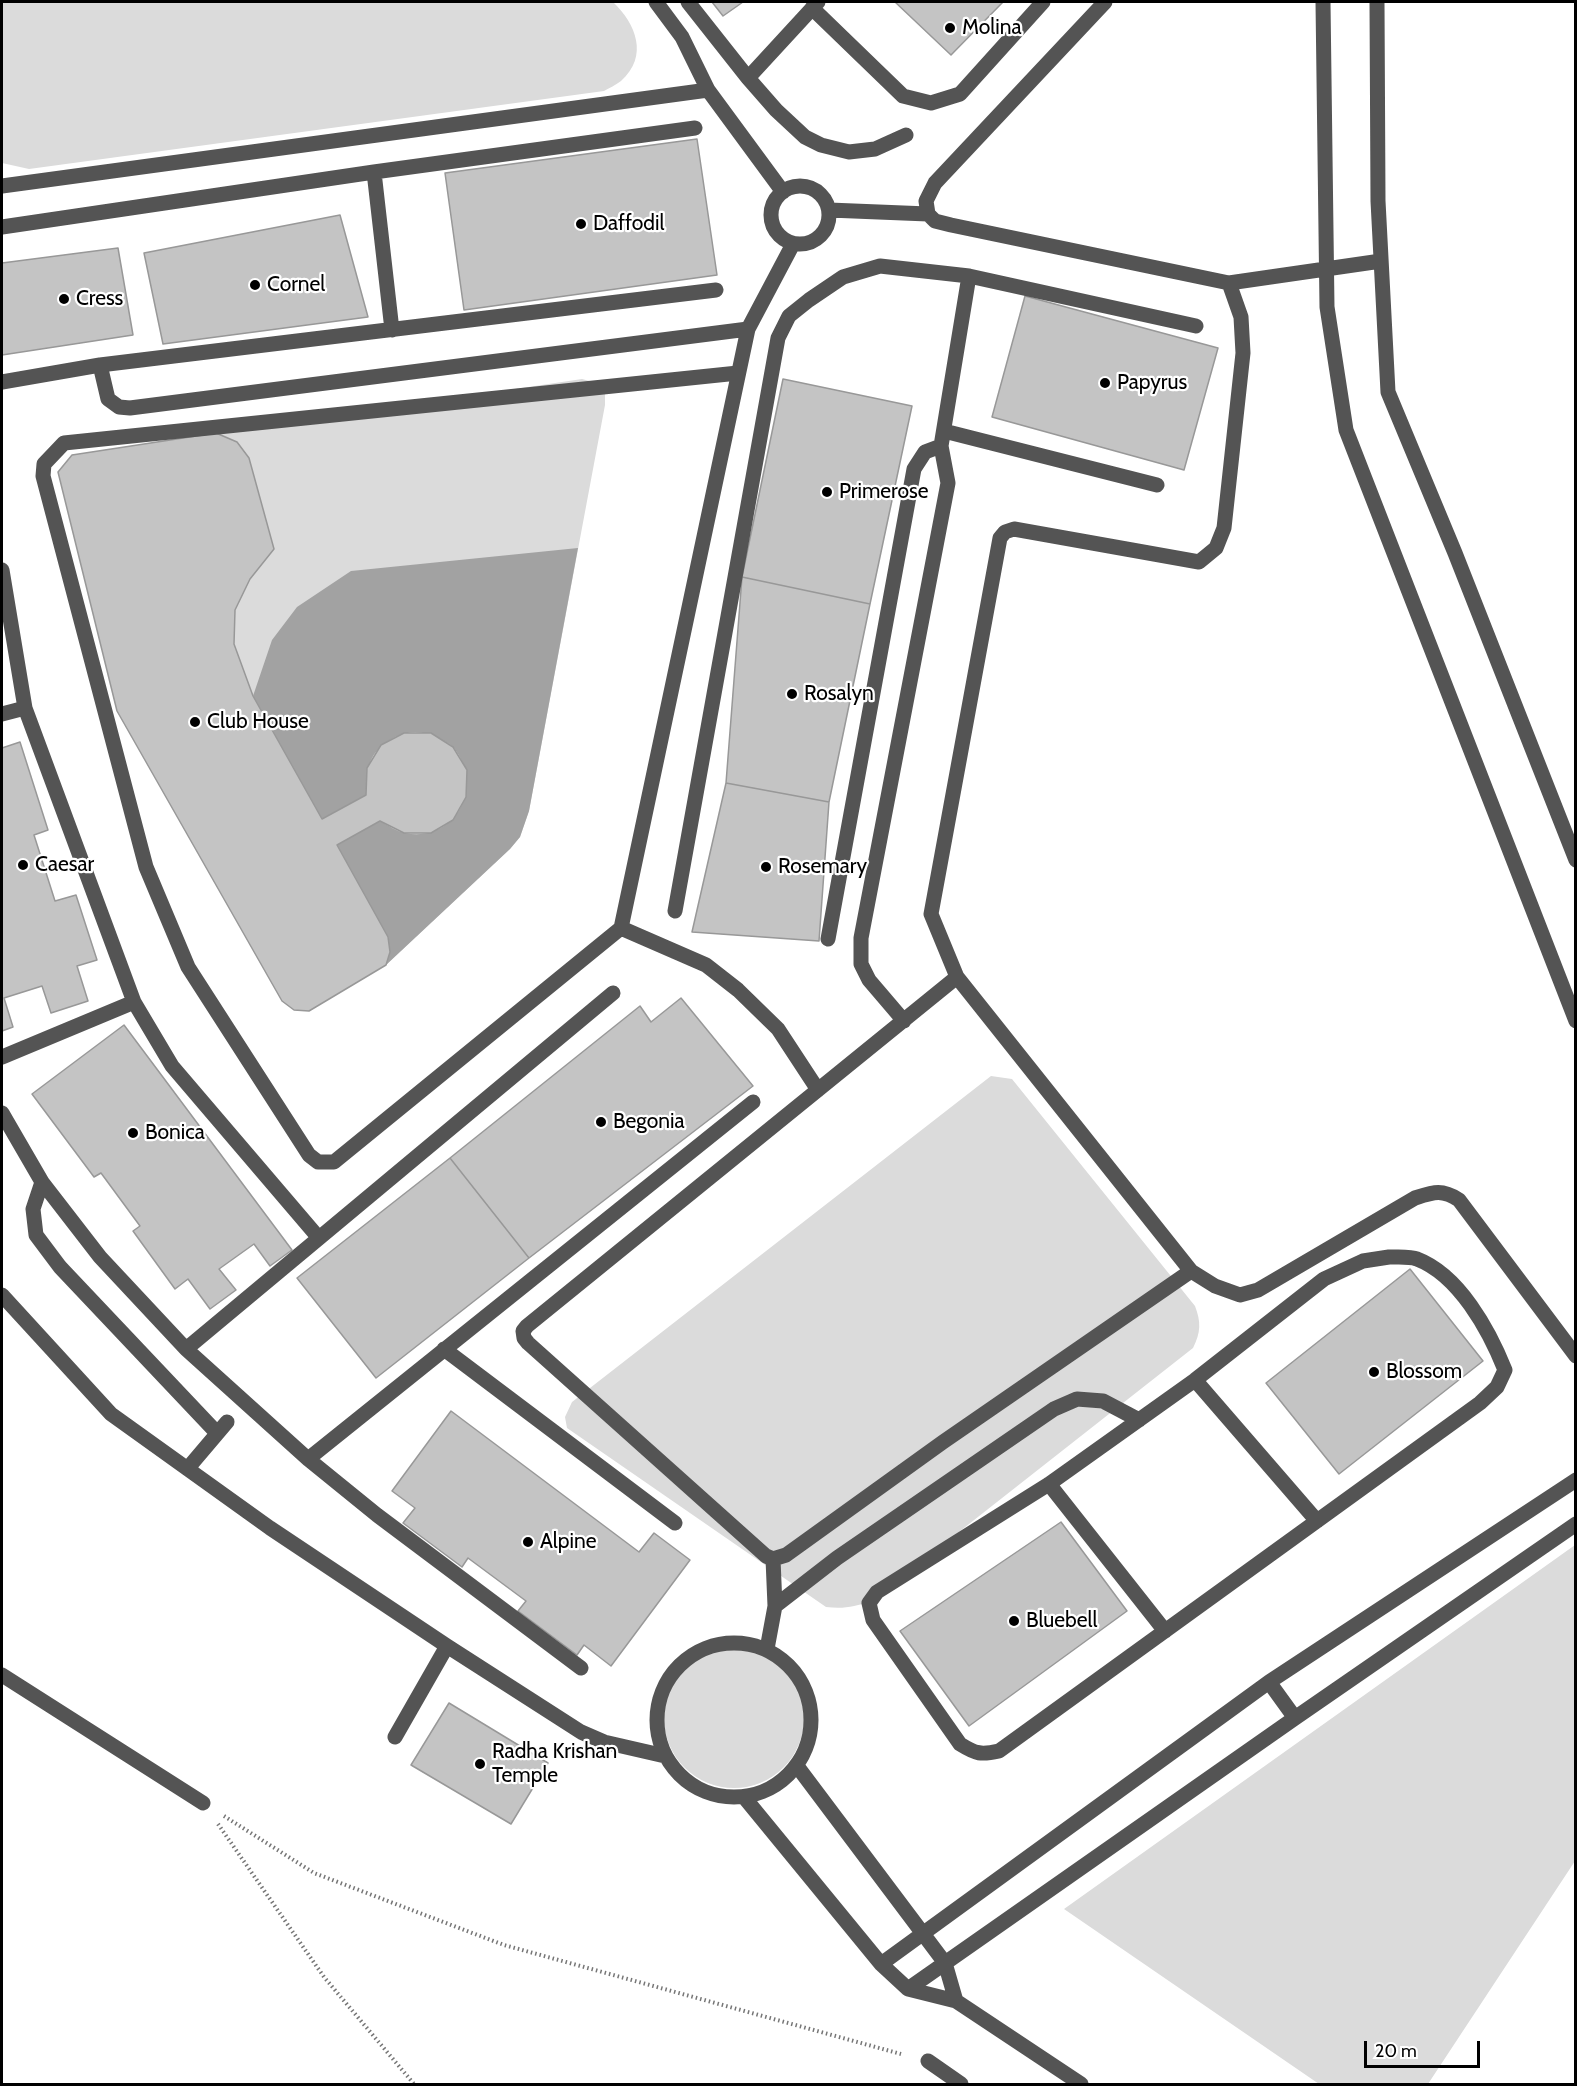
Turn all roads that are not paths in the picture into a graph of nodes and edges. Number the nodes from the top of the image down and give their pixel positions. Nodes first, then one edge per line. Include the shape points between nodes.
1 (657, 2) edge
2 (688, 2) edge
3 (1043, 2) edge
4 (1105, 2) edge
5 (1323, 2) edge
6 (1377, 2) edge
7 (815, 5) edge
8 (748, 78) junction
9 (708, 90) junction
10 (695, 128) dead end
11 (906, 135) dead end
12 (374, 172) junction
13 (2, 186) edge
14 (783, 192) junction
15 (829, 210) junction
16 (928, 214) junction
17 (2, 227) edge
18 (793, 244) junction
19 (1381, 261) junction
20 (1326, 269) junction
21 (969, 276) junction
22 (1229, 283) junction
23 (716, 290) dead end
24 (1196, 326) dead end
25 (748, 329) junction
26 (392, 330) junction
27 (100, 365) junction
28 (738, 373) junction
29 (2, 382) edge
30 (943, 438) junction
31 (1157, 485) dead end
32 (2, 570) edge
33 (25, 708) junction
34 (2, 714) edge
35 (1575, 860) edge
36 (675, 911) dead end
37 (621, 928) junction
38 (828, 939) dead end
39 (957, 977) junction
40 (613, 993) dead end
41 (134, 1002) junction
42 (904, 1021) junction
43 (1575, 1021) edge
44 (2, 1057) edge
45 (818, 1090) junction
46 (753, 1102) dead end
47 (2, 1113) edge
48 (42, 1182) junction
49 (318, 1237) junction
50 (1191, 1271) junction
51 (2, 1295) edge
52 (186, 1349) junction
53 (444, 1350) junction
54 (1575, 1356) edge
55 (1195, 1380) junction
56 (1139, 1419) junction
57 (308, 1459) junction
58 (188, 1468) junction
59 (1575, 1480) edge
60 (1049, 1484) junction
61 (1317, 1521) junction
62 (675, 1523) dead end
63 (1575, 1524) edge
64 (773, 1559) junction
65 (775, 1606) junction
66 (1165, 1631) junction
67 (447, 1646) junction
68 (767, 1649) junction
69 (581, 1668) dead end
70 (2, 1675) edge
71 (1269, 1682) junction
72 (1295, 1718) junction
73 (395, 1737) dead end
74 (665, 1756) junction
75 (797, 1766) junction
76 (744, 1797) junction
77 (203, 1803) road end
78 (923, 1934) junction
79 (945, 1963) junction
80 (881, 1965) junction
81 (908, 1989) junction
82 (956, 2001) junction
83 (928, 2061) road end
84 (962, 2085) edge
85 (1081, 2085) edge

1 - 9 street via 682,37
2 - 8 street
3 - 7 street via 960,94 932,103 903,96
4 - 16 street via 935,183 927,201
5 - 20 street
6 - 19 street via 1377,201
7 - 8 street
8 - 11 street via 792,126 821,145 849,152 875,150
9 - 13 street
9 - 14 street
10 - 12 street
12 - 17 street
12 - 26 street
14 - 15 street via 791,187 811,188 820,193
14 - 18 street via 776,199 771,217 778,234
15 - 16 street
15 - 18 street via 826,230 820,237 803,245
16 - 22 street via 951,225
18 - 25 street
19 - 20 street
19 - 35 street via 1388,392
20 - 22 street
20 - 43 street via 1327,308 1346,430
21 - 24 street
21 - 30 street
21 - 36 street via 880,266 843,277 789,316 778,338
22 - 39 street via 1241,317 1243,353 1224,528 1216,548 1199,562 1014,529 1000,537 931,914
23 - 26 street
25 - 27 street via 130,408 108,399
25 - 28 street
26 - 27 street
27 - 29 street
28 - 37 street
28 - 37 street via 64,443 44,464 43,476 146,867 188,967 309,1155 318,1162 334,1162
30 - 31 street
30 - 38 street via 925,452 914,469
30 - 42 street via 948,483 861,938 861,964 869,980
32 - 33 street
33 - 34 street
33 - 41 street
37 - 45 street via 706,965 738,990 778,1029
39 - 42 street
39 - 50 street
40 - 49 street
41 - 44 street
41 - 49 street via 172,1066
42 - 45 street
45 - 64 street via 523,1331 524,1338 537,1351 738,1534
46 - 53 street
47 - 48 street
48 - 52 street via 100,1257
48 - 58 street via 33,1209 36,1235 60,1267 222,1428
49 - 52 street
50 - 54 street via 1240,1295 1257,1290 1415,1198 1446,1192 1459,1200
50 - 64 street via 786,1555
51 - 58 street via 111,1414
52 - 57 street
53 - 57 street
53 - 62 street
55 - 56 street
55 - 61 street
55 - 61 street via 1324,1279 1363,1261 1416,1258 1456,1285 1502,1362 1505,1370 1497,1387
56 - 60 street
56 - 65 street via 1103,1401 1077,1400 1054,1409 837,1558
57 - 69 street
58 - 67 street via 270,1528
59 - 71 street
60 - 66 street
60 - 66 street via 877,1592 869,1603 873,1620 960,1744 983,1755 999,1751
61 - 66 street
63 - 72 street
64 - 65 street
65 - 68 street
67 - 73 street
67 - 74 street via 581,1732 604,1742
68 - 74 street via 742,1642 716,1645 692,1655 672,1672 660,1695 656,1722
68 - 75 street via 801,1680 809,1701 812,1724 808,1746
70 - 77 street
71 - 72 street
71 - 78 street
72 - 79 street
74 - 76 street via 698,1789 720,1796
75 - 76 street via 782,1781
75 - 78 street
76 - 80 street
78 - 79 street
78 - 80 street
79 - 81 street
79 - 82 street
80 - 81 street
81 - 82 street
82 - 85 street
83 - 84 street

